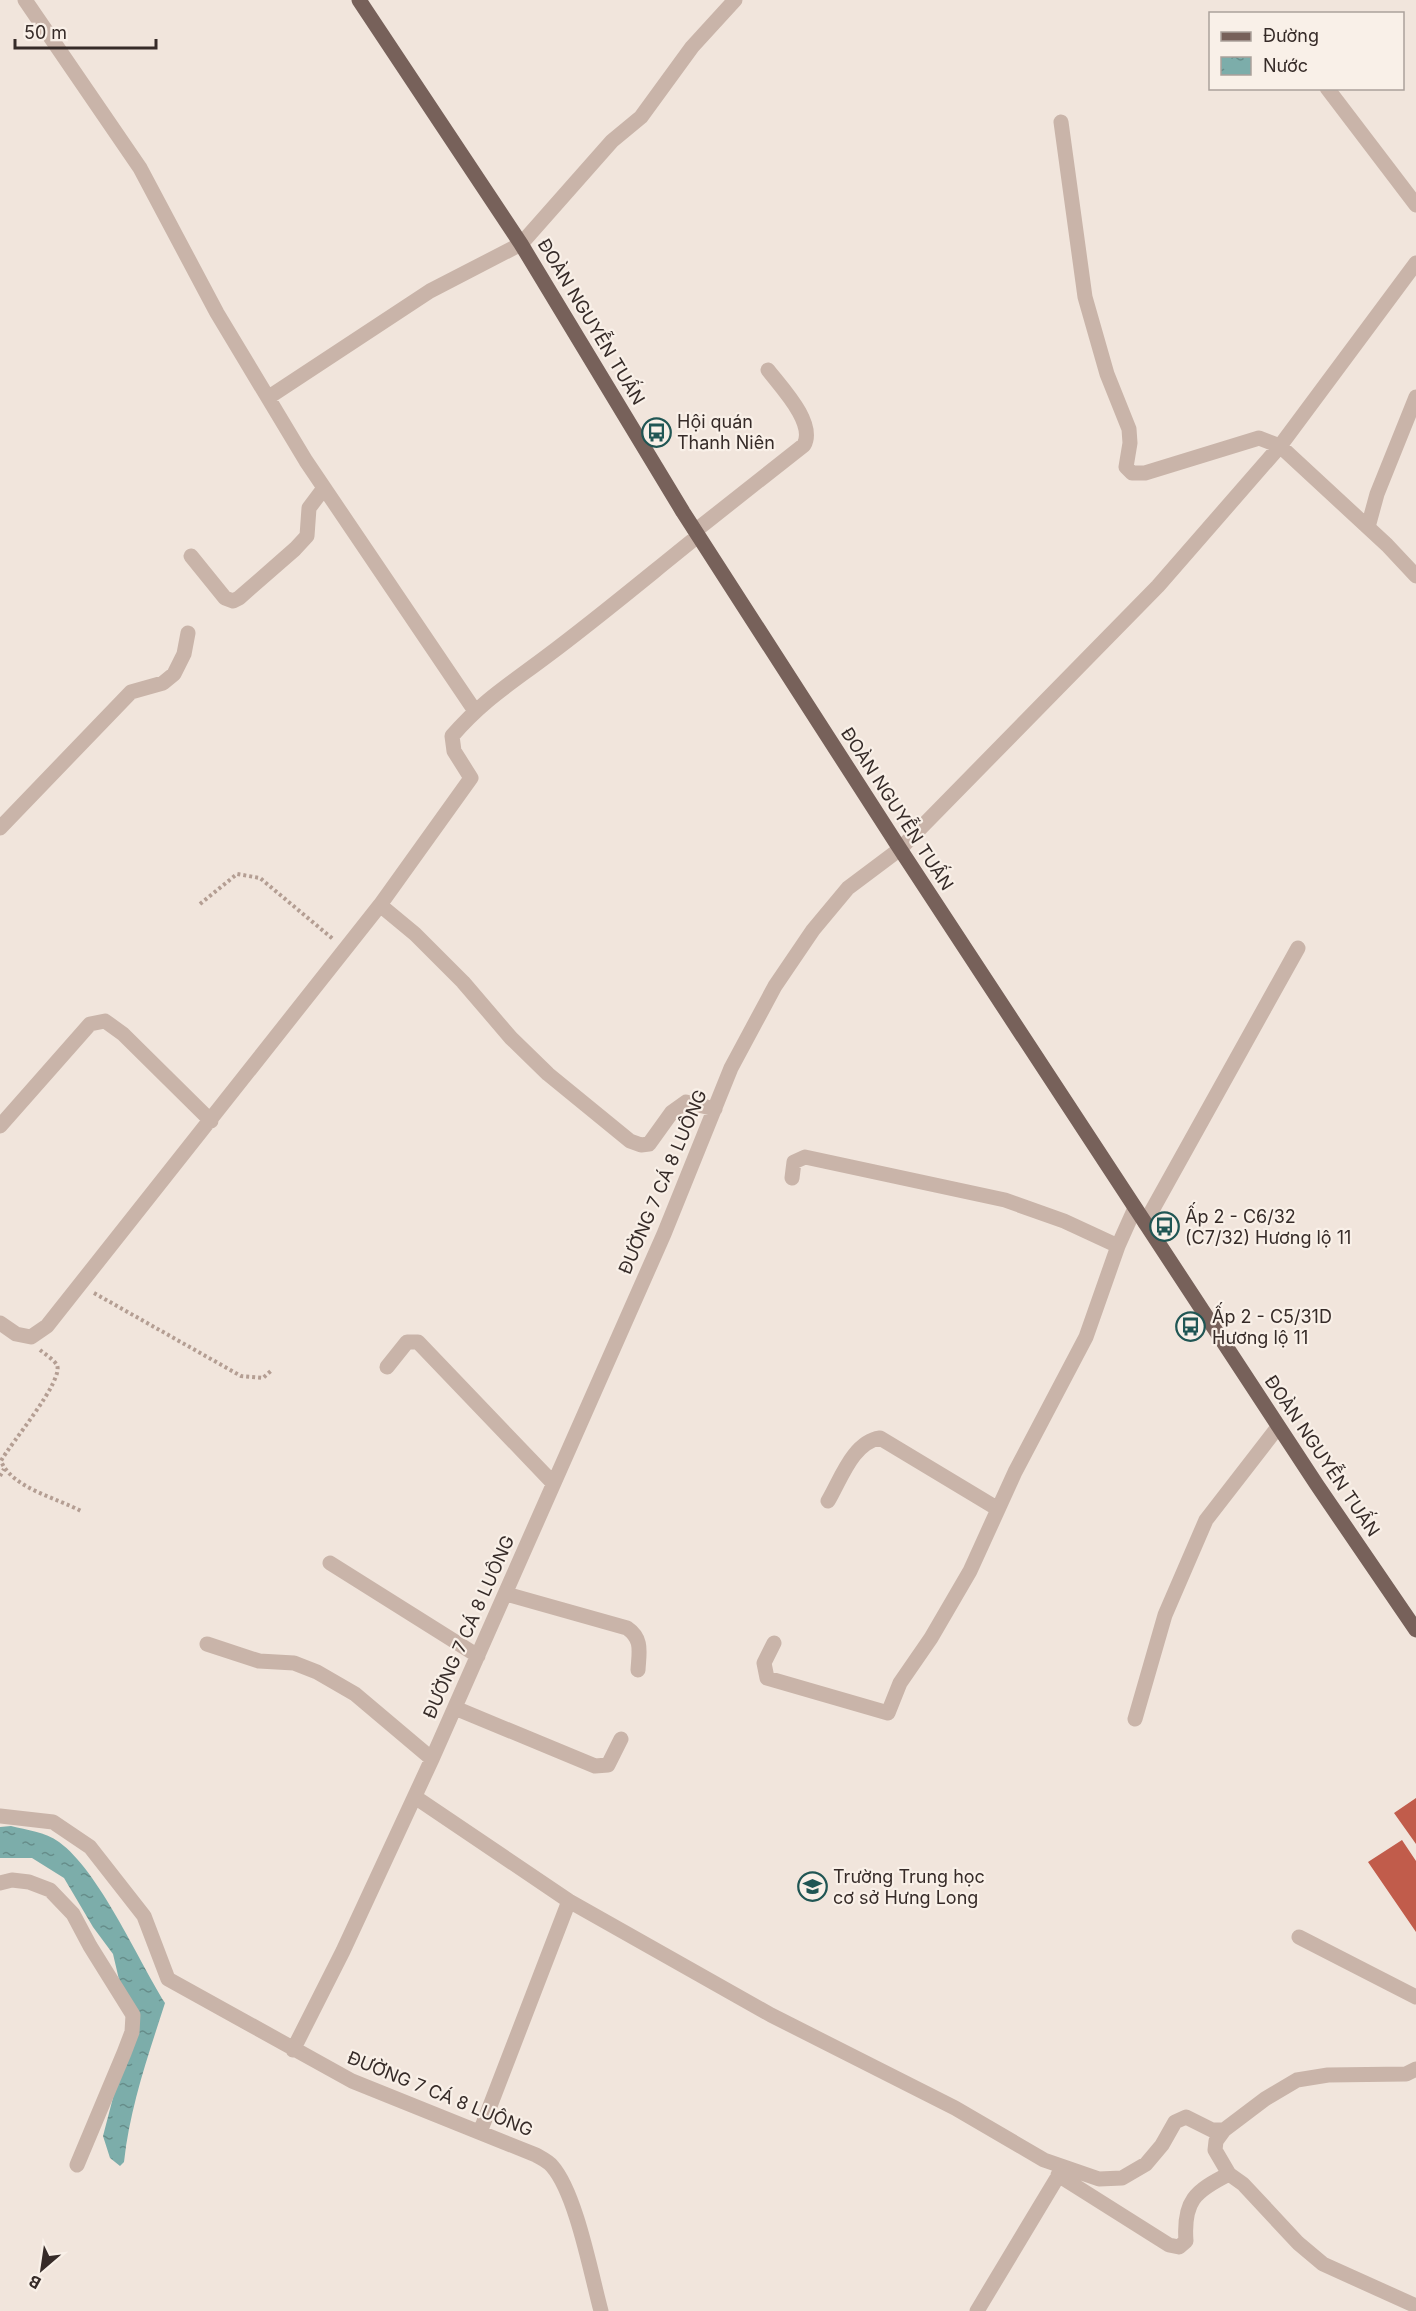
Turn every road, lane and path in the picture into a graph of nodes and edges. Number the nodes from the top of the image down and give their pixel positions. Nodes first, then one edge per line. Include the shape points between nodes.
1 (25, 0) edge
2 (359, 0) edge
3 (735, 0) edge
4 (1329, 90) edge
5 (1061, 123) dead end
6 (1416, 205) edge
7 (521, 244) junction
8 (1416, 263) edge
9 (768, 370) dead end
10 (1416, 397) edge
11 (269, 398) junction
12 (1280, 446) junction
13 (324, 488) junction
14 (1368, 527) junction
15 (697, 534) junction
16 (191, 556) dead end
17 (1416, 576) edge
18 (188, 633) dead end
19 (475, 711) junction
20 (0, 828) edge
21 (900, 849) junction
22 (200, 904) dead end
23 (380, 905) junction
24 (1298, 948) dead end
25 (345, 949) junction
26 (715, 1109) junction
27 (211, 1121) junction
28 (0, 1126) edge
29 (792, 1178) dead end
30 (1136, 1208) junction
31 (1145, 1223) junction
32 (1118, 1246) junction
33 (80, 1285) junction
34 (0, 1323) edge
35 (27, 1336) junction
36 (387, 1367) dead end
37 (272, 1370) dead end
38 (1278, 1427) junction
39 (4, 1469) junction
40 (0, 1476) edge
41 (554, 1483) junction
42 (828, 1501) dead end
43 (998, 1509) junction
44 (81, 1511) dead end
45 (330, 1563) dead end
46 (506, 1594) junction
47 (1416, 1630) edge
48 (207, 1644) dead end
49 (774, 1644) dead end
50 (478, 1656) junction
51 (639, 1670) dead end
52 (455, 1708) junction
53 (1135, 1719) dead end
54 (621, 1739) dead end
55 (432, 1759) junction
56 (415, 1797) junction
57 (0, 1816) edge
58 (0, 1883) edge
59 (569, 1901) junction
60 (1299, 1937) dead end
61 (1416, 1997) edge
62 (293, 2050) junction
63 (1416, 2069) edge
64 (1224, 2130) junction
65 (480, 2132) junction
66 (77, 2165) dead end
67 (1061, 2172) junction
68 (1229, 2174) junction
69 (1416, 2306) edge
70 (601, 2311) edge
71 (977, 2311) edge

1 - 11 street via 140,168 217,313
2 - 7 main road, ĐOÀN NGUYỄN TUẤN
3 - 7 street via 692,47 641,117 612,141
4 - 6 street
5 - 12 street via 1085,297 1107,374 1129,429 1126,467 1132,473 1145,473 1259,438
7 - 11 street via 430,291
7 - 15 main road, ĐOÀN NGUYỄN TUẤN
8 - 12 street, ĐƯỜNG 7 CÁ 8 LUÔNG
9 - 15 street via 798,409 807,439
10 - 14 street
11 - 13 street
12 - 14 street
12 - 21 street, ĐƯỜNG 7 CÁ 8 LUÔNG via 1158,586
13 - 16 street via 309,508 306,536 239,598 225,598
13 - 19 street
14 - 17 street
15 - 19 street
15 - 21 main road, ĐOÀN NGUYỄN TUẤN
18 - 20 street via 184,654 174,674 163,683 131,692
19 - 23 street via 452,736 454,751 471,778
21 - 26 street, ĐƯỜNG 7 CÁ 8 LUÔNG via 848,888 813,930 775,986 731,1068
21 - 30 main road, ĐOÀN NGUYỄN TUẤN
22 - 25 path via 237,874 261,878
23 - 25 street
23 - 26 street via 447,966 548,1074 630,1141 649,1144 672,1112 686,1102
24 - 31 street
25 - 27 street
26 - 41 street, ĐƯỜNG 7 CÁ 8 LUÔNG
27 - 28 street via 105,1021 90,1024
27 - 33 street
29 - 32 street via 794,1162 805,1157 1005,1200
30 - 31 main road, ĐOÀN NGUYỄN TUẤN
30 - 32 street
31 - 38 main road, ĐOÀN NGUYỄN TUẤN
32 - 43 street via 1086,1337
33 - 35 street via 48,1326 39,1334
33 - 37 path via 241,1376 263,1378
34 - 35 street
35 - 39 path via 57,1364 58,1370 51,1387 6,1451 1,1461
36 - 41 street via 407,1342 418,1342
38 - 47 main road, ĐOÀN NGUYỄN TUẤN
38 - 53 street via 1206,1520 1165,1615
39 - 40 path
39 - 44 path via 20,1482
41 - 46 street, ĐƯỜNG 7 CÁ 8 LUÔNG
42 - 43 street via 859,1448 867,1440 880,1438
43 - 49 street via 970,1571 900,1683 888,1713 767,1678 764,1663
45 - 50 street
46 - 50 street, ĐƯỜNG 7 CÁ 8 LUÔNG
46 - 51 street via 627,1628 636,1634 640,1644
48 - 55 street via 259,1661 294,1663 317,1672 355,1694
50 - 52 street, ĐƯỜNG 7 CÁ 8 LUÔNG
52 - 54 street via 595,1766 608,1766
52 - 55 street, ĐƯỜNG 7 CÁ 8 LUÔNG
55 - 56 street, ĐƯỜNG 7 CÁ 8 LUÔNG
56 - 59 street
56 - 62 street, ĐƯỜNG 7 CÁ 8 LUÔNG
57 - 62 street via 53,1822 90,1847 144,1916 168,1978
58 - 66 street via 29,1882 50,1890 73,1914 133,2015 132,2032
59 - 65 street
59 - 67 street via 771,2015 902,2079
60 - 61 street
62 - 65 street, ĐƯỜNG 7 CÁ 8 LUÔNG via 352,2081
63 - 64 street via 1406,2074 1328,2074 1297,2080 1265,2098
64 - 67 street via 1212,2130 1185,2117 1175,2122 1146,2164 1122,2178 1099,2179
64 - 68 street via 1215,2150
65 - 70 street, ĐƯỜNG 7 CÁ 8 LUÔNG via 551,2165 571,2204
67 - 68 street via 1169,2245 1179,2247 1186,2241 1187,2210 1195,2196
67 - 71 street
68 - 69 street via 1323,2264

